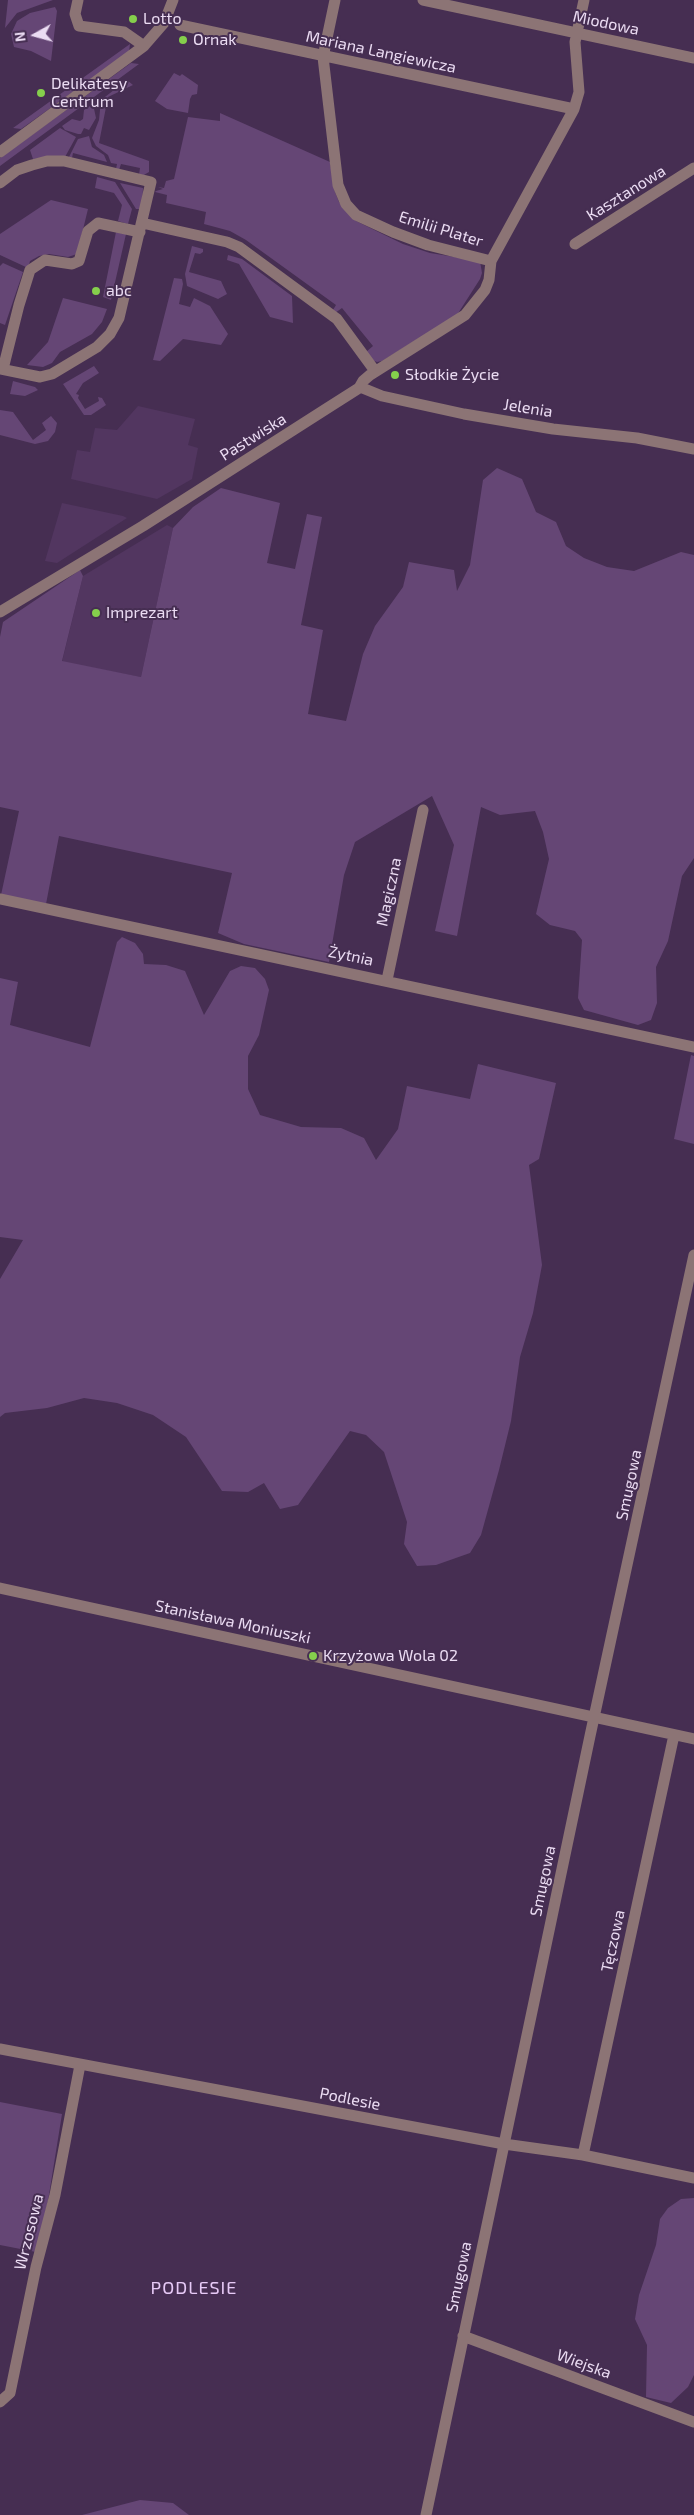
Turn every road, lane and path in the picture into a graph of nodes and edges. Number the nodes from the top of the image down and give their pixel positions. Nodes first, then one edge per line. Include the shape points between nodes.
1 (78, 0) edge
2 (173, 0) edge
3 (335, 0) edge
4 (423, 0) edge
5 (584, 0) edge
6 (180, 25) dead end
7 (577, 33) junction
8 (144, 46) junction
9 (322, 57) junction
10 (694, 58) edge
11 (574, 109) junction
12 (0, 152) edge
13 (694, 168) edge
14 (0, 183) edge
15 (141, 228) junction
16 (575, 244) dead end
17 (491, 261) junction
18 (1, 369) edge
19 (375, 371) junction
20 (360, 387) junction
21 (694, 449) edge
22 (0, 612) edge
23 (424, 810) dead end
24 (0, 899) edge
25 (387, 980) junction
26 (694, 1047) edge
27 (694, 1255) edge
28 (0, 1588) edge
29 (594, 1717) junction
30 (674, 1735) junction
31 (694, 1739) edge
32 (0, 2048) edge
33 (80, 2065) junction
34 (504, 2144) junction
35 (584, 2155) junction
36 (694, 2178) edge
37 (463, 2336) junction
38 (0, 2402) edge
39 (694, 2422) edge
40 (426, 2515) edge

1 - 8 street via 75,14 78,26 124,32
2 - 8 street via 164,23
3 - 9 street, Emilii Plater
4 - 7 street, Miodowa
5 - 7 street, Emilii Plater
6 - 9 street, Mariana Langiewicza
7 - 10 street, Miodowa
7 - 11 street, Emilii Plater via 579,92
8 - 12 street
9 - 11 street, Mariana Langiewicza
9 - 17 street, Emilii Plater via 338,185 346,204 356,215 393,232 428,245
11 - 17 street, Emilii Plater
13 - 16 street, Kasztanowa
14 - 15 street via 17,170 64,161 151,182
15 - 18 street via 119,318 110,334 97,347 52,374 40,377
15 - 18 street via 98,223 88,231 79,261 72,264 45,260 30,270
15 - 19 street via 227,242 239,248 337,320
17 - 19 street, Pastwiska via 485,290 465,315
19 - 20 street, Pastwiska
20 - 21 street, Jelenia via 382,396 464,414
20 - 22 street, Pastwiska via 143,526
23 - 25 street, Magiczna
24 - 25 street, Żytnia
25 - 26 street, Żytnia
27 - 29 street, Smugowa
28 - 29 street, Stanisława Moniuszki
29 - 30 street, Stanisława Moniuszki
29 - 34 street, Smugowa
30 - 31 street, Stanisława Moniuszki
30 - 35 street, Tęczowa
32 - 33 street, Podlesie
33 - 34 street, Podlesie
33 - 38 street, Wrzosowa via 55,2195 36,2267 10,2393
34 - 35 street, Podlesie
34 - 37 street, Smugowa
35 - 36 street, Podlesie
37 - 39 street, Wiejska
37 - 40 street, Smugowa

